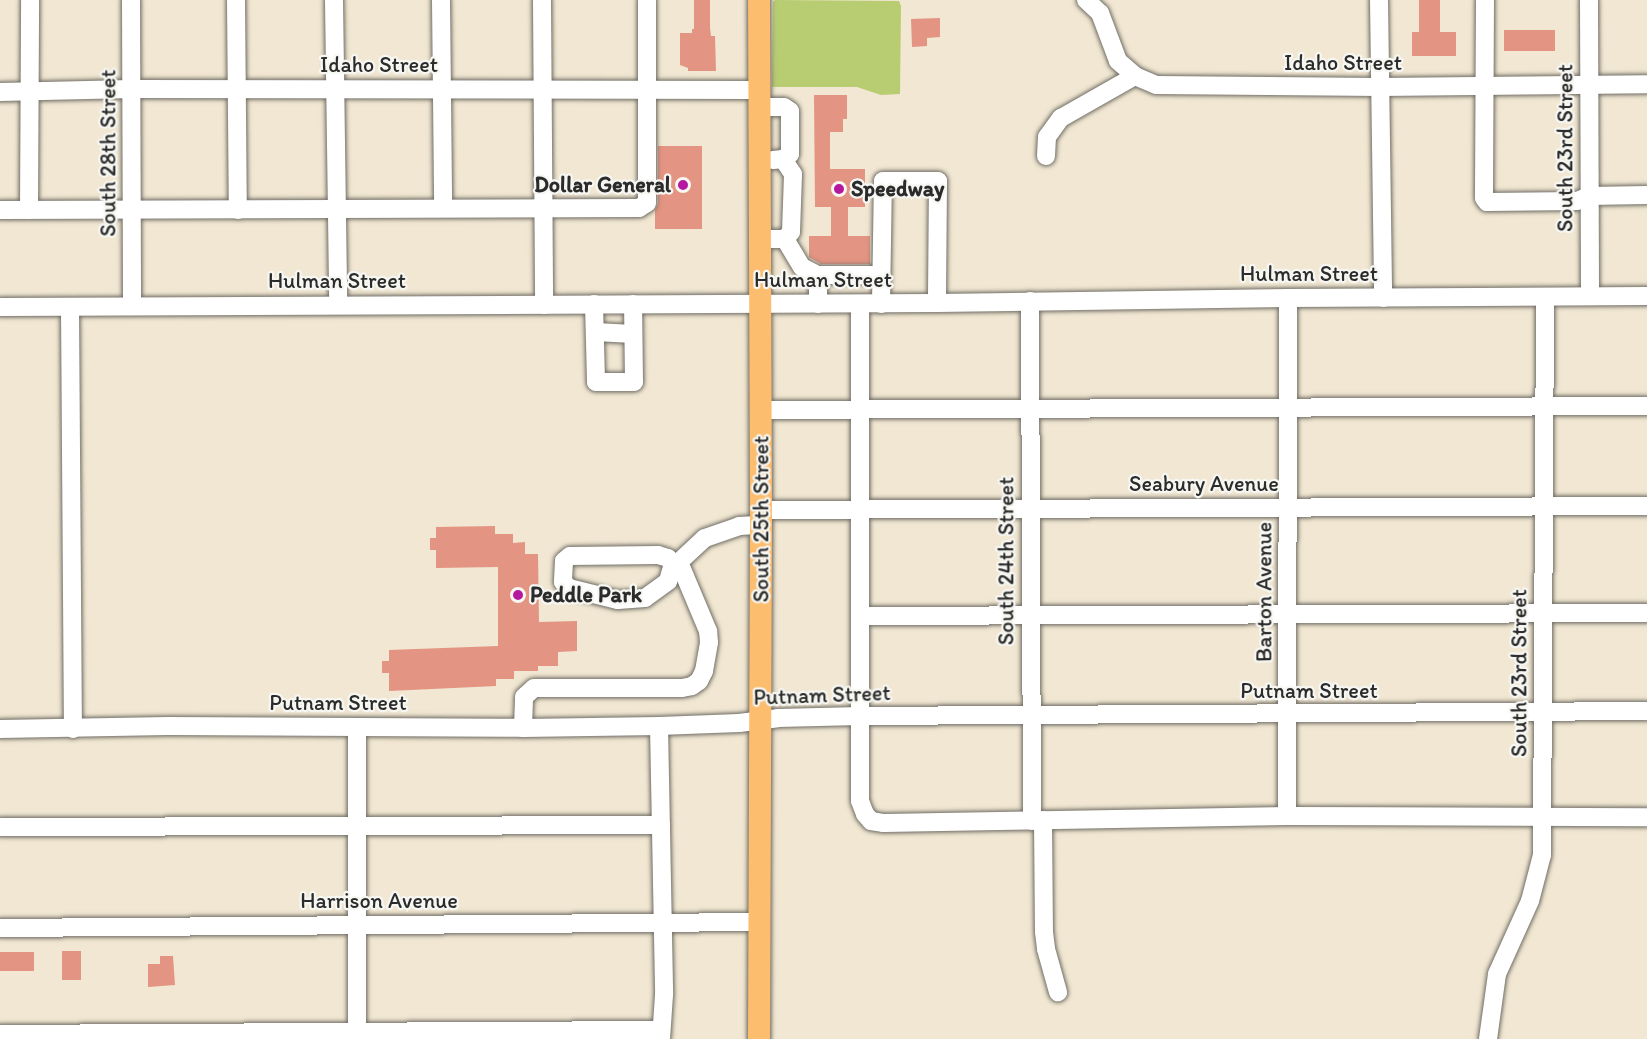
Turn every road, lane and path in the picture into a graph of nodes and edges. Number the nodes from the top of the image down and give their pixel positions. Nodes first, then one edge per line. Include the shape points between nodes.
1 (30, 0) edge
2 (131, 0) edge
3 (236, 0) edge
4 (334, 0) edge
5 (441, 0) edge
6 (542, 0) edge
7 (647, 0) edge
8 (759, 0) edge
9 (1086, 0) edge
10 (1379, 0) edge
11 (1485, 0) edge
12 (1589, 0) edge
13 (1135, 75) junction
14 (1588, 84) junction
15 (1647, 84) edge
16 (1485, 86) junction
17 (1380, 87) junction
18 (237, 88) junction
19 (333, 88) junction
20 (131, 89) junction
21 (441, 89) junction
22 (542, 89) junction
23 (647, 89) junction
24 (30, 91) junction
25 (0, 92) edge
26 (758, 98) junction
27 (1046, 156) dead end
28 (783, 159) junction
29 (759, 160) junction
30 (1647, 195) edge
31 (1589, 196) junction
32 (543, 207) junction
33 (442, 208) junction
34 (0, 210) edge
35 (29, 210) junction
36 (132, 210) junction
37 (238, 210) junction
38 (336, 210) junction
39 (760, 239) junction
40 (785, 239) junction
41 (818, 275) junction
42 (881, 275) junction
43 (1590, 296) junction
44 (1647, 296) edge
45 (1545, 297) junction
46 (1288, 298) junction
47 (1383, 298) junction
48 (1030, 301) junction
49 (936, 303) junction
50 (594, 304) junction
51 (633, 304) junction
52 (761, 304) junction
53 (818, 304) junction
54 (860, 304) junction
55 (881, 304) junction
56 (338, 305) junction
57 (544, 305) junction
58 (132, 306) junction
59 (0, 307) edge
60 (70, 307) junction
61 (596, 332) junction
62 (633, 334) junction
63 (1647, 406) edge
64 (1545, 407) junction
65 (861, 409) junction
66 (1030, 409) junction
67 (1288, 409) junction
68 (761, 410) junction
69 (1544, 506) junction
70 (1647, 506) edge
71 (1288, 508) junction
72 (1030, 509) junction
73 (860, 510) junction
74 (761, 518) junction
75 (676, 563) junction
76 (1287, 613) junction
77 (1647, 613) edge
78 (1543, 614) junction
79 (1030, 615) junction
80 (860, 616) junction
81 (1647, 711) edge
82 (1542, 713) junction
83 (1031, 715) junction
84 (1287, 715) junction
85 (860, 716) junction
86 (760, 719) junction
87 (659, 726) junction
88 (357, 728) junction
89 (523, 728) junction
90 (0, 729) edge
91 (73, 729) junction
92 (1287, 816) junction
93 (1543, 816) junction
94 (1647, 817) edge
95 (1038, 820) junction
96 (359, 824) junction
97 (661, 825) junction
98 (0, 827) edge
99 (758, 922) junction
100 (663, 923) junction
101 (358, 925) junction
102 (0, 928) edge
103 (1058, 992) dead end
104 (0, 1034) edge
105 (661, 1035) edge
106 (357, 1036) edge
107 (759, 1039) edge
108 (1488, 1039) edge

1 - 24 street
2 - 20 street, South 28th Street
3 - 18 street
4 - 19 street
5 - 21 street
6 - 22 street
7 - 23 street
8 - 26 main road, South 25th Street
9 - 13 street, Idaho Street via 1100,13 1118,61
10 - 17 street
11 - 16 street
12 - 14 street, South 23rd Street
13 - 17 street, Idaho Street via 1156,85
13 - 27 street via 1061,118 1047,137
14 - 15 street, Idaho Street
14 - 16 street, Idaho Street
14 - 31 street, South 23rd Street
16 - 17 street, Idaho Street
16 - 31 street via 1487,202 1577,201
17 - 47 street
18 - 19 street, Idaho Street
18 - 20 street, Idaho Street
18 - 37 street
19 - 21 street, Idaho Street
19 - 38 street
20 - 24 street, Idaho Street
20 - 36 street, South 28th Street
21 - 22 street, Idaho Street
21 - 33 street
22 - 23 street, Idaho Street
22 - 32 street
23 - 26 street, Idaho Street
23 - 32 street via 646,203 639,208
24 - 25 street, Idaho Street
24 - 35 street
26 - 28 street, Idaho Street via 790,111 790,153
26 - 29 main road, South 25th Street
28 - 29 street
28 - 40 street via 793,174 791,232
29 - 39 main road, South 25th Street
30 - 31 street
31 - 43 street, South 23rd Street
32 - 33 street
32 - 57 street
33 - 38 street
34 - 35 street
35 - 36 street
36 - 37 street
36 - 58 street, South 28th Street
37 - 38 street
38 - 56 street
39 - 40 street
39 - 52 main road, South 25th Street
40 - 41 street via 802,267
41 - 42 street
41 - 53 street
42 - 49 street via 883,181 938,181
42 - 55 street
43 - 44 street, Hulman Street
43 - 45 street, Hulman Street
45 - 47 street, Hulman Street
45 - 64 street, South 23rd Street
46 - 47 street, Hulman Street
46 - 48 street, Hulman Street
46 - 67 street, Barton Avenue
48 - 49 street, Hulman Street
48 - 66 street, South 24th Street
49 - 55 street, Hulman Street
50 - 51 street, Hulman Street
50 - 57 street, Hulman Street
50 - 61 street
51 - 52 street, Hulman Street
51 - 62 street
52 - 53 street, Hulman Street
52 - 68 main road, South 25th Street
53 - 54 street, Hulman Street
54 - 55 street, Hulman Street
54 - 65 street
56 - 57 street, Hulman Street
56 - 58 street, Hulman Street
58 - 60 street, Hulman Street
59 - 60 street, Hulman Street
60 - 91 street
61 - 62 street
61 - 62 street via 596,382 634,382
63 - 64 street
64 - 67 street
64 - 69 street, South 23rd Street
65 - 66 street
65 - 68 street
65 - 73 street
66 - 67 street
66 - 72 street, South 24th Street
67 - 71 street, Barton Avenue
68 - 74 main road, South 25th Street
69 - 70 street, Seabury Avenue
69 - 71 street, Seabury Avenue
69 - 78 street, South 23rd Street
71 - 72 street, Seabury Avenue
71 - 76 street, Barton Avenue
72 - 73 street, Seabury Avenue
72 - 79 street, South 24th Street
73 - 74 street, Seabury Avenue
73 - 80 street
74 - 75 street, Seabury Avenue via 705,538
74 - 86 main road, South 25th Street
75 - 75 street, Seabury Avenue via 663,586 632,601 569,588 563,582 564,561 570,556 658,555
75 - 89 street via 708,631 704,671 699,681 682,688 534,688 524,697
76 - 78 street
76 - 79 street
76 - 84 street, Barton Avenue
77 - 78 street
78 - 82 street, South 23rd Street
79 - 80 street
79 - 83 street, South 24th Street
80 - 85 street
81 - 82 street, Putnam Street
82 - 84 street, Putnam Street
82 - 93 street, South 23rd Street
83 - 84 street, Putnam Street
83 - 85 street, Putnam Street
83 - 95 street, South 24th Street
84 - 92 street, Barton Avenue
85 - 86 street, Putnam Street
85 - 95 street via 860,801 871,821
86 - 87 street, Putnam Street
86 - 99 main road, South 25th Street
87 - 89 street, Putnam Street
87 - 97 street
88 - 89 street, Putnam Street
88 - 91 street, Putnam Street
88 - 96 street
90 - 91 street, Putnam Street
92 - 93 street
92 - 95 street
93 - 94 street
93 - 108 street, South 23rd Street via 1542,855 1536,882 1497,974
95 - 103 street, South 24th Street via 1044,932
96 - 97 street
96 - 98 street
96 - 101 street
97 - 100 street
99 - 100 street, Harrison Avenue
99 - 107 main road, South 25th Street
100 - 101 street, Harrison Avenue
100 - 105 street
101 - 102 street, Harrison Avenue
101 - 106 street
104 - 106 street
105 - 106 street

